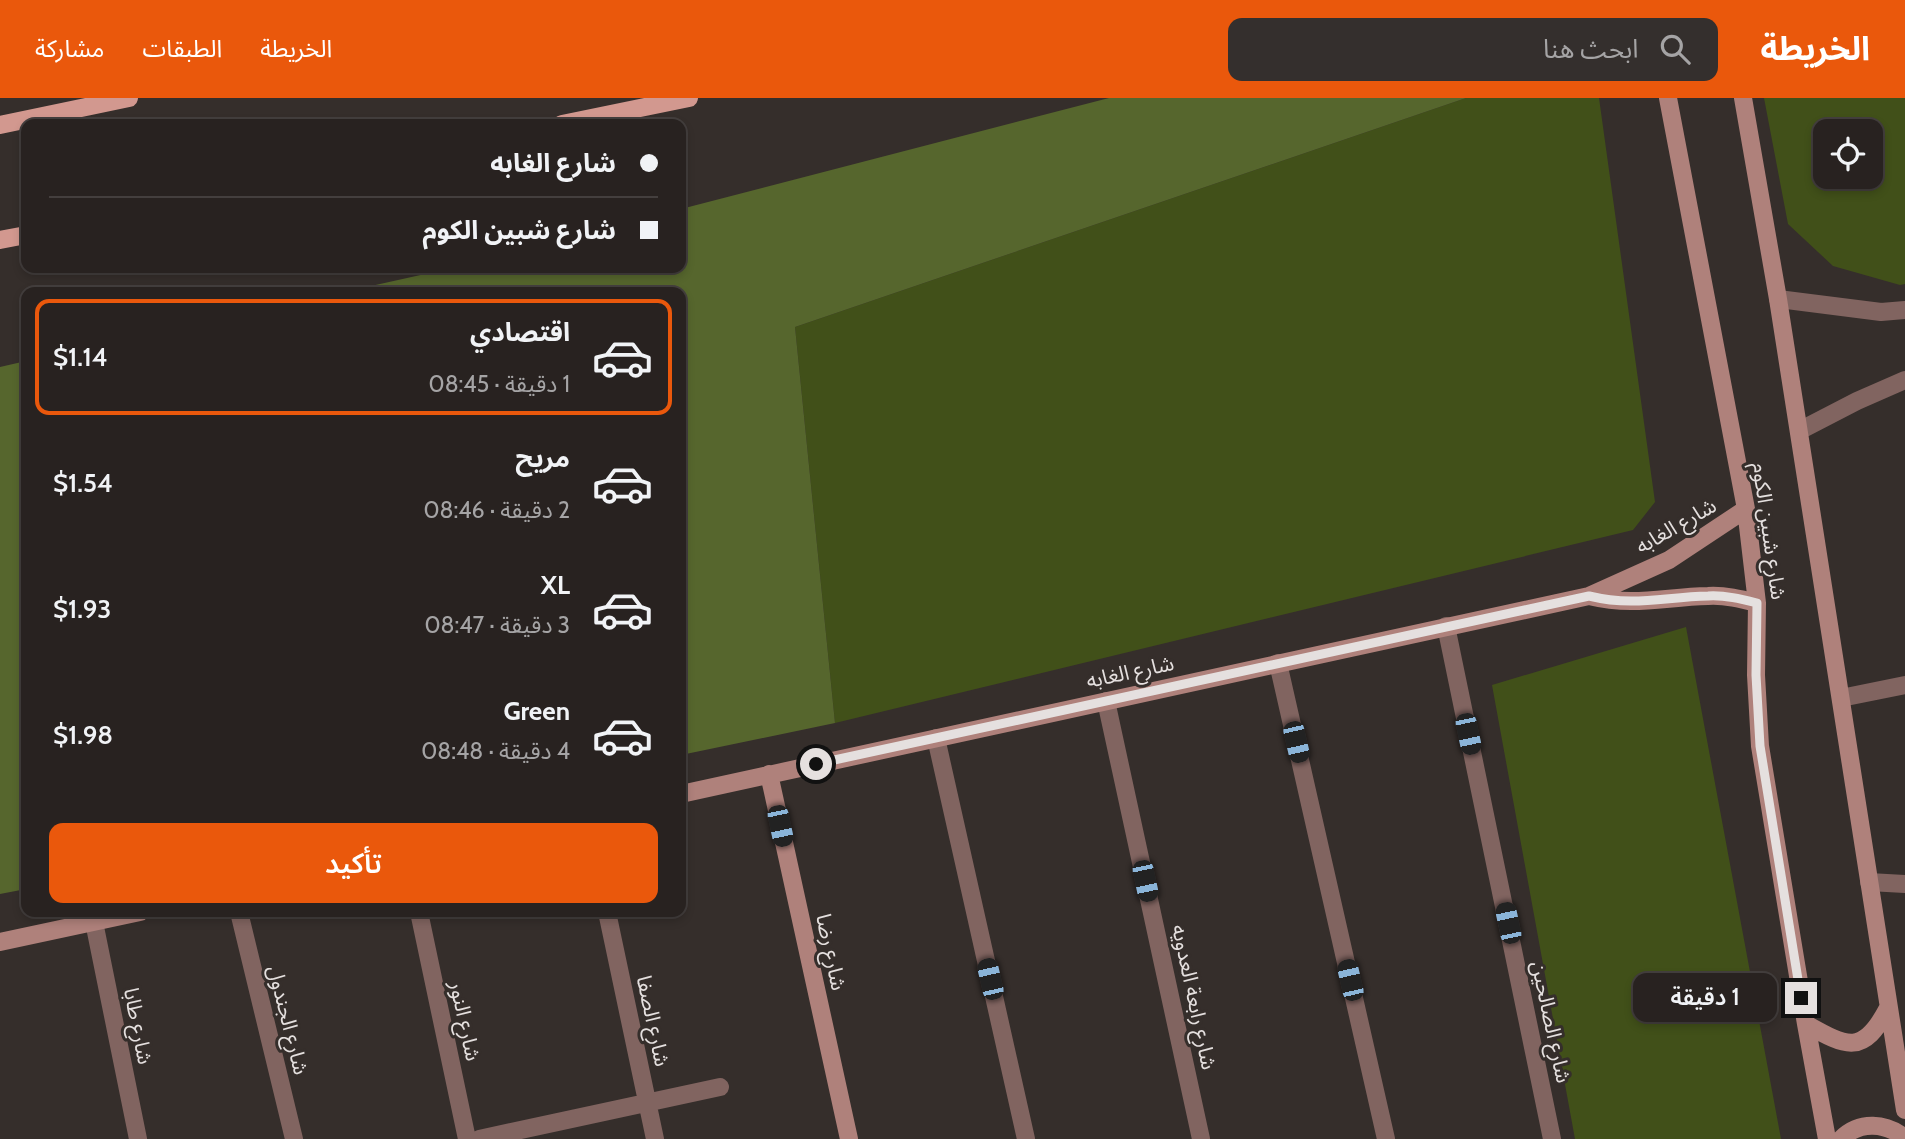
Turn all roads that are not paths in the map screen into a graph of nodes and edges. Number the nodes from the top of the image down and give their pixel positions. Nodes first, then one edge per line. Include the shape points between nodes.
1 (129, 98) edge
2 (689, 98) edge
3 (1668, 98) edge
4 (1742, 98) edge
5 (29, 119) edge
6 (586, 119) edge
7 (21, 121) edge
8 (0, 125) edge
9 (21, 236) edge
10 (0, 240) edge
11 (1778, 299) junction
12 (1905, 310) edge
13 (1905, 380) edge
14 (1799, 431) junction
15 (1746, 509) junction
16 (1589, 596) junction
17 (1757, 603) junction
18 (1446, 626) junction
19 (1278, 663) junction
20 (1905, 685) edge
21 (1841, 698) junction
22 (1106, 701) junction
23 (936, 738) junction
24 (769, 774) junction
25 (686, 793) edge
26 (1869, 882) junction
27 (1905, 884) edge
28 (117, 917) edge
29 (240, 917) edge
30 (420, 917) edge
31 (608, 917) edge
32 (94, 922) junction
33 (0, 942) edge
34 (1888, 1008) junction
35 (1806, 1024) junction
36 (720, 1087) dead end
37 (648, 1103) junction
38 (1905, 1110) edge
39 (1905, 1138) edge
40 (138, 1139) edge
41 (294, 1139) edge
42 (467, 1139) edge
43 (479, 1139) edge
44 (655, 1139) edge
45 (849, 1139) edge
46 (1026, 1139) edge
47 (1201, 1139) edge
48 (1386, 1139) edge
49 (1552, 1139) edge
50 (1827, 1139) edge
51 (1841, 1139) edge

1 - 5 main road
2 - 6 main road
3 - 15 street, شارع شبين الكوم
4 - 11 street, شارع شبين الكوم
7 - 8 main road
9 - 10 main road
11 - 12 street via 1881,312
11 - 14 street, شارع شبين الكوم
13 - 14 street
14 - 21 street, شارع شبين الكوم
15 - 16 street, شارع الغابه via 1669,560
15 - 17 street, شارع شبين الكوم
16 - 17 street, شارع الغابه via 1639,603 1710,596
16 - 18 street, شارع الغابه
17 - 35 street, شارع شبين الكوم via 1760,746
18 - 19 street, شارع الغابه
18 - 49 street, شارع الصالحين
19 - 22 street, شارع الغابه
19 - 48 street
20 - 21 street
21 - 26 street, شارع شبين الكوم
22 - 23 street, شارع الغابه
22 - 47 street, شارع رابعة العدويه
23 - 24 street, شارع الغابه
23 - 46 street
24 - 25 street, شارع الغابه
24 - 45 street, شارع رضا
26 - 27 street
26 - 34 street, شارع شبين الكوم
28 - 32 street
29 - 41 street, شارع الجندول
30 - 42 street, شارع النور
31 - 37 street, شارع الصفا
32 - 33 street
32 - 40 street, شارع طابا
34 - 35 street via 1877,1030 1856,1043 1843,1043
34 - 38 street, شارع شبين الكوم
35 - 50 street, شارع شبين الكوم
36 - 37 street
37 - 43 street
37 - 44 street, شارع الصفا
39 - 51 street via 1893,1129 1868,1126

